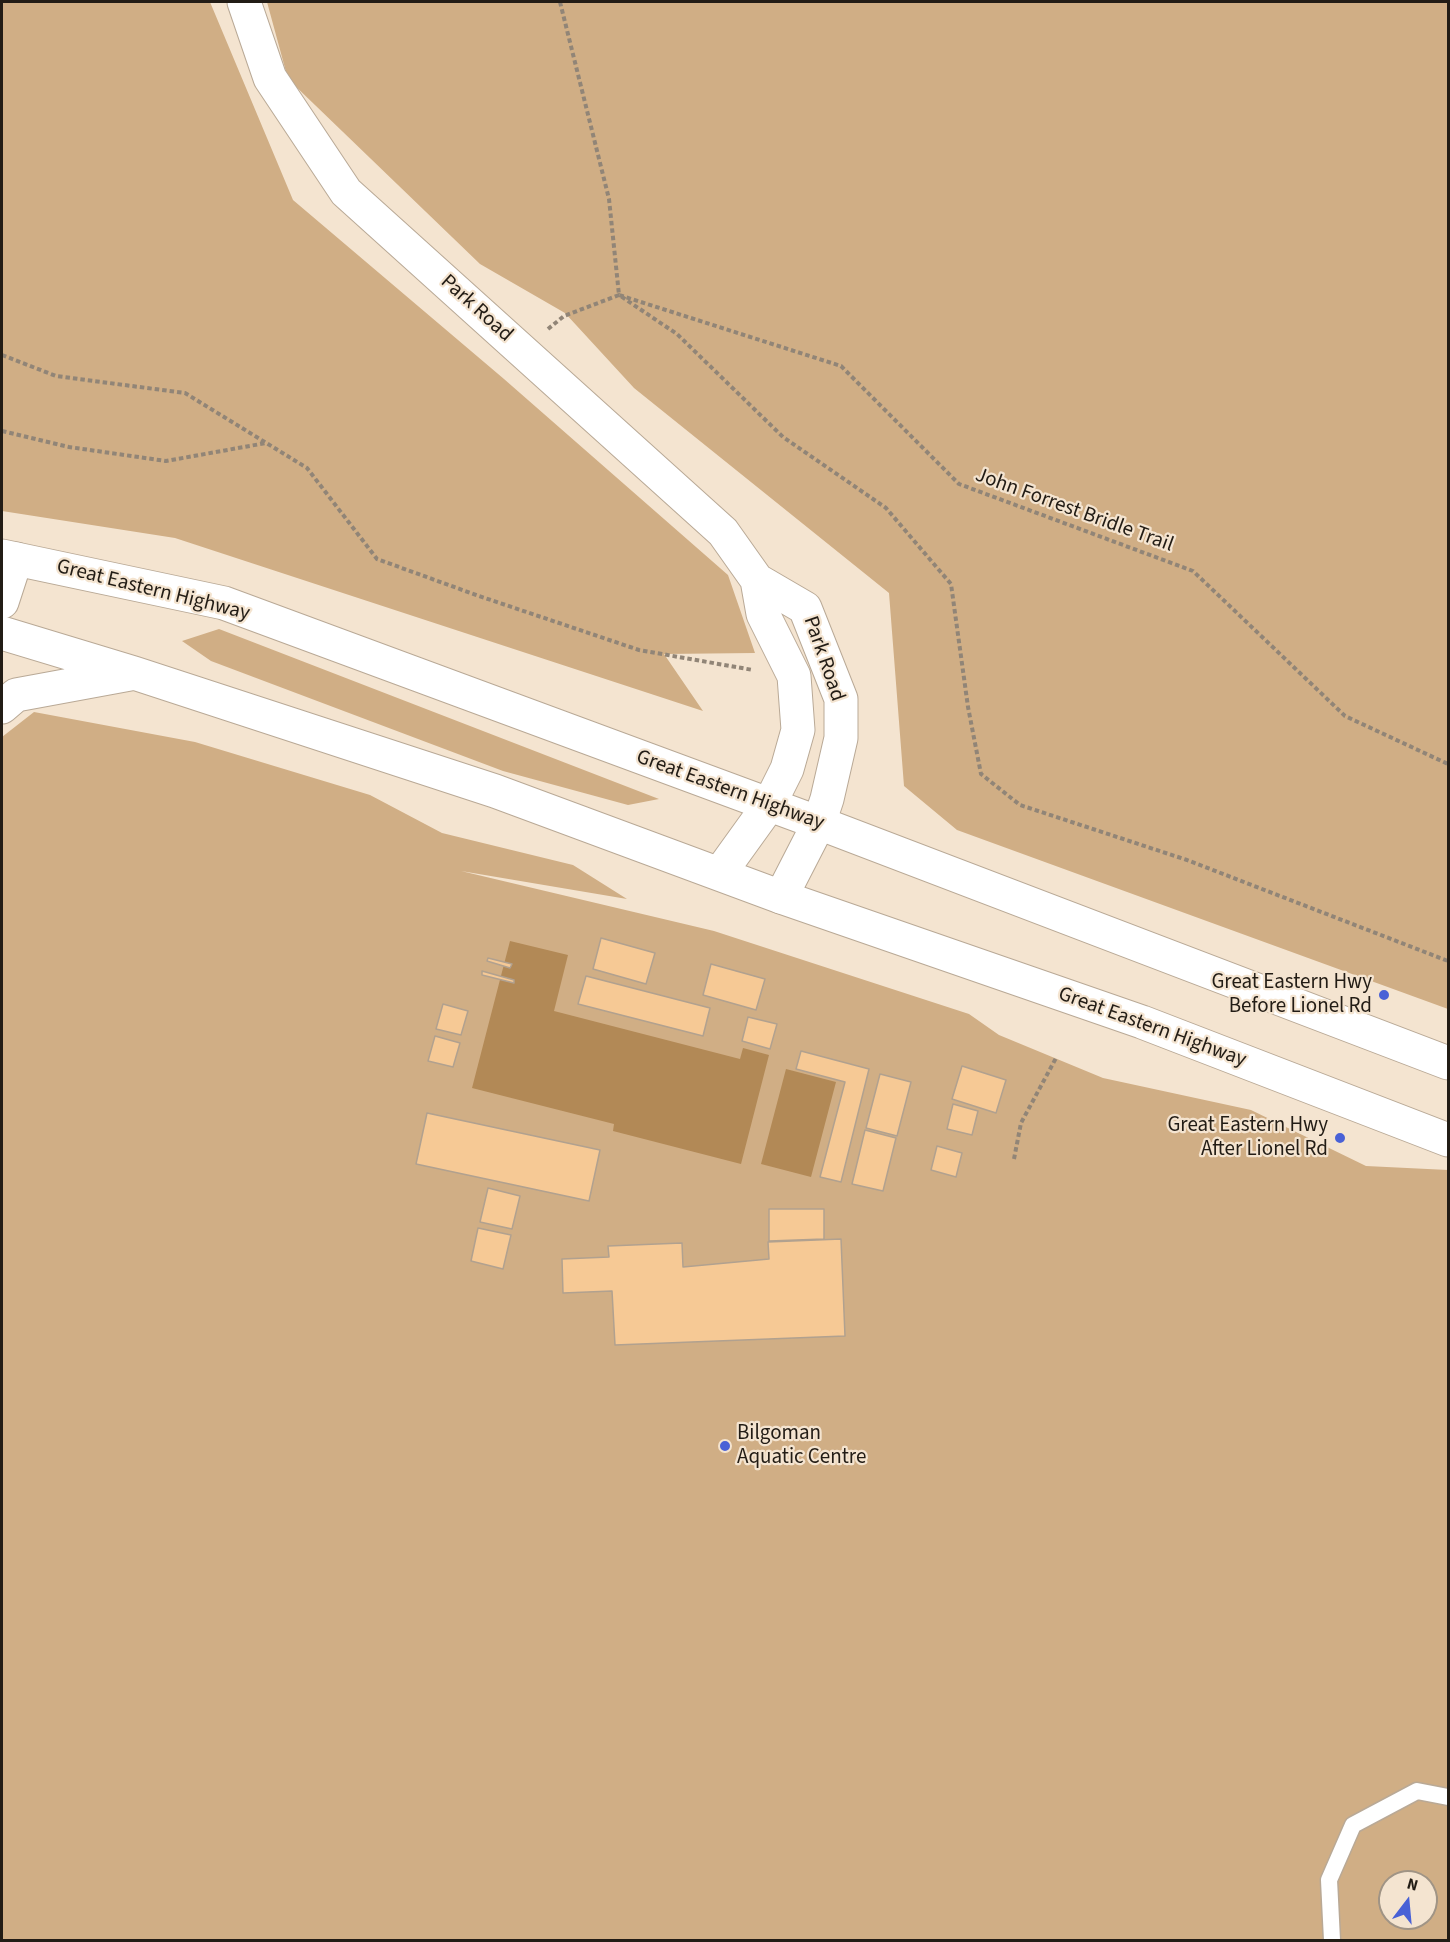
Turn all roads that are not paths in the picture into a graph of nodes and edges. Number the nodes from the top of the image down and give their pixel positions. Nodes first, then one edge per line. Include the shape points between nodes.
1 (244, 2) edge
2 (9, 557) edge
3 (758, 580) junction
4 (2, 602) edge
5 (2, 633) edge
6 (134, 673) junction
7 (2, 707) edge
8 (769, 805) junction
9 (819, 823) junction
10 (720, 873) junction
11 (781, 897) junction
12 (1449, 1063) edge
13 (1449, 1140) edge
14 (1449, 1797) edge
15 (1332, 1941) edge

1 - 3 main road, Park Road via 270,78 346,192 723,532
2 - 4 main road
2 - 8 main road, Great Eastern Highway via 224,603
3 - 8 main road, Park Road via 763,614 794,676 798,730 787,770
3 - 9 main road, Park Road via 805,608 841,699 841,738
5 - 6 main road, Great Eastern Highway
6 - 7 main road via 16,696
6 - 10 main road, Great Eastern Highway via 495,791
8 - 9 main road, Great Eastern Highway
8 - 10 main road, Park Road
9 - 11 main road, Park Road
9 - 12 main road, Great Eastern Highway
10 - 11 main road, Great Eastern Highway
11 - 13 main road, Great Eastern Highway via 1142,1022
14 - 15 lane via 1417,1791 1353,1825 1329,1880

